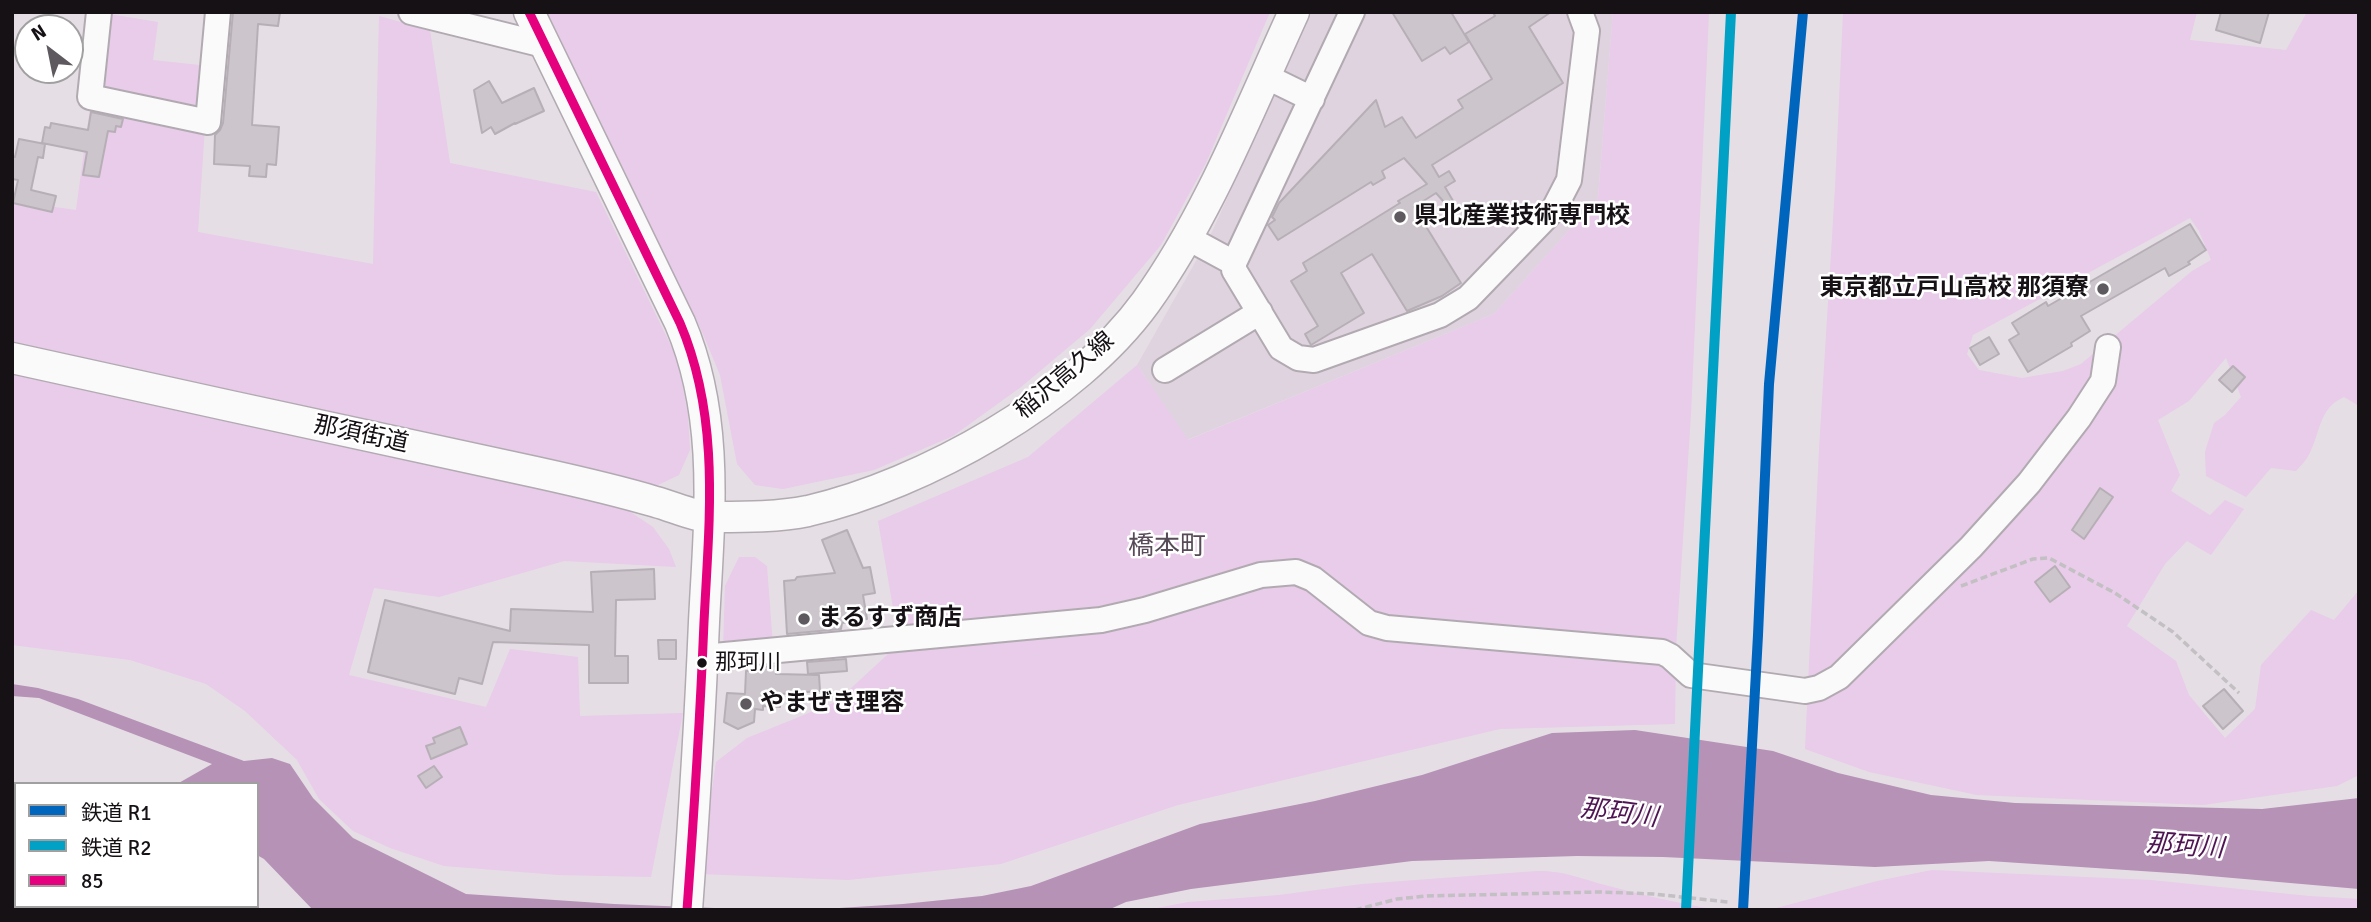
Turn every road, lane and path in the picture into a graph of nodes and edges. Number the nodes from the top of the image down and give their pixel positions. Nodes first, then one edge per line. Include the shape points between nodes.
1 (99, 12) edge
2 (218, 12) edge
3 (411, 12) edge
4 (529, 12) edge
5 (1294, 12) edge
6 (1352, 12) edge
7 (1580, 12) edge
8 (544, 45) junction
9 (1265, 76) junction
10 (1312, 99) junction
11 (1186, 237) junction
12 (1234, 263) junction
13 (1260, 312) junction
14 (2108, 347) dead end
15 (12, 358) edge
16 (1165, 370) dead end
17 (709, 517) junction
18 (1956, 588) dead end
19 (703, 657) junction
20 (2239, 693) dead end
21 (1728, 902) dead end
22 (687, 910) edge
23 (1354, 910) edge

1 - 2 street via 90,97 208,122
3 - 8 street
4 - 8 main road
5 - 9 main road, 稲沢高久線
6 - 10 street
7 - 13 street via 1587,32 1569,180 1554,209 1478,290 1440,315 1314,359 1298,358 1281,348
8 - 17 main road via 691,347 706,411
9 - 10 street
9 - 11 main road, 稲沢高久線
10 - 12 street
11 - 12 street
11 - 17 main road, 稲沢高久線 via 1144,305 1103,351 1061,386 964,451 905,479 815,509 757,517
12 - 13 street
13 - 16 street
14 - 19 street via 2103,382 2029,483 1839,677 1819,688 1805,691 1690,675 1662,652 1387,628 1369,623 1296,572 1261,575 1101,620
15 - 17 main road, 那須街道 via 595,486
17 - 19 main road
18 - 20 path via 2033,559 2049,558 2115,593 2173,632
19 - 22 main road
21 - 23 path via 1600,892 1427,896

